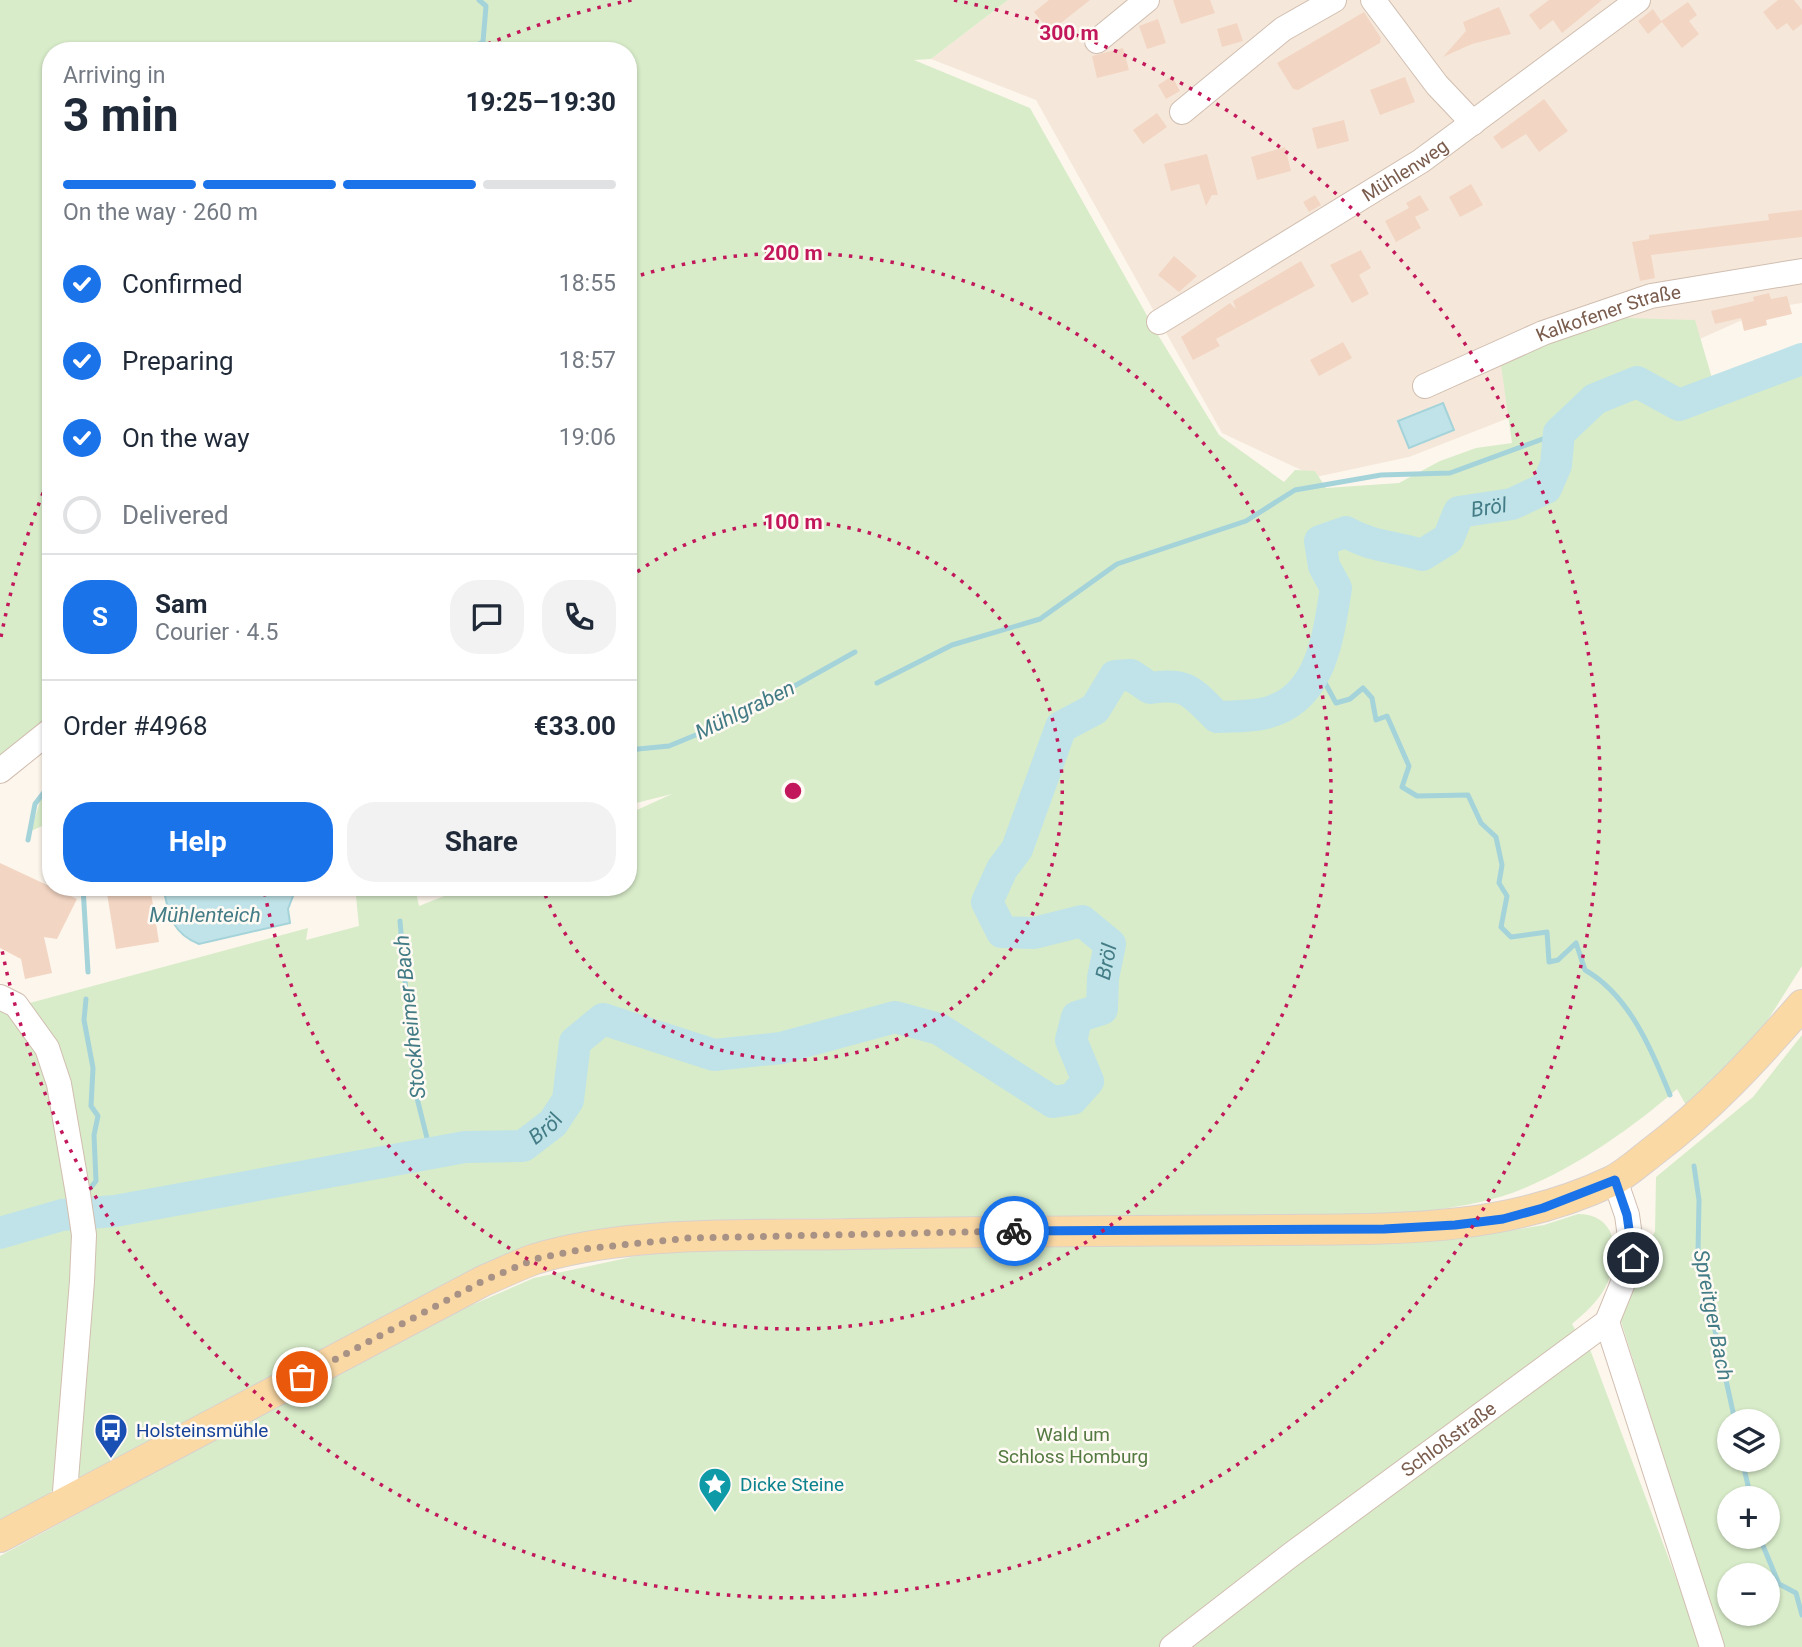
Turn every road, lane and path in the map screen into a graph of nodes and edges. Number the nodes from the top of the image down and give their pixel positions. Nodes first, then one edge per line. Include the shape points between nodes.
1 (1147, 0) edge
2 (1334, 0) edge
3 (1373, 0) edge
4 (1623, 4) edge
5 (1097, 41) dead end
6 (1182, 112) dead end
7 (1473, 123) junction
8 (1802, 271) edge
9 (1159, 323) dead end
10 (1425, 386) dead end
11 (42, 737) edge
12 (0, 771) edge
13 (0, 997) edge
14 (1802, 1005) edge
15 (1615, 1180) junction
16 (1607, 1322) junction
17 (64, 1504) junction
18 (0, 1537) edge
19 (1172, 1647) edge
20 (1712, 1647) edge

1 - 5 street
2 - 6 street via 1283,29
3 - 7 street via 1437,85
4 - 7 street, Mühlenweg
7 - 9 street, Mühlenweg via 1421,161
8 - 10 street, Kalkofener Straße via 1651,296 1543,333
11 - 12 street
13 - 17 street via 16,1005 47,1048 59,1084 84,1235
14 - 15 main road via 1725,1089 1673,1137
15 - 16 street via 1627,1215 1633,1258
15 - 17 main road via 1543,1208 1455,1225 703,1238 607,1244 535,1259 435,1306
16 - 19 street, Schloßstraße
16 - 20 street
17 - 18 main road

